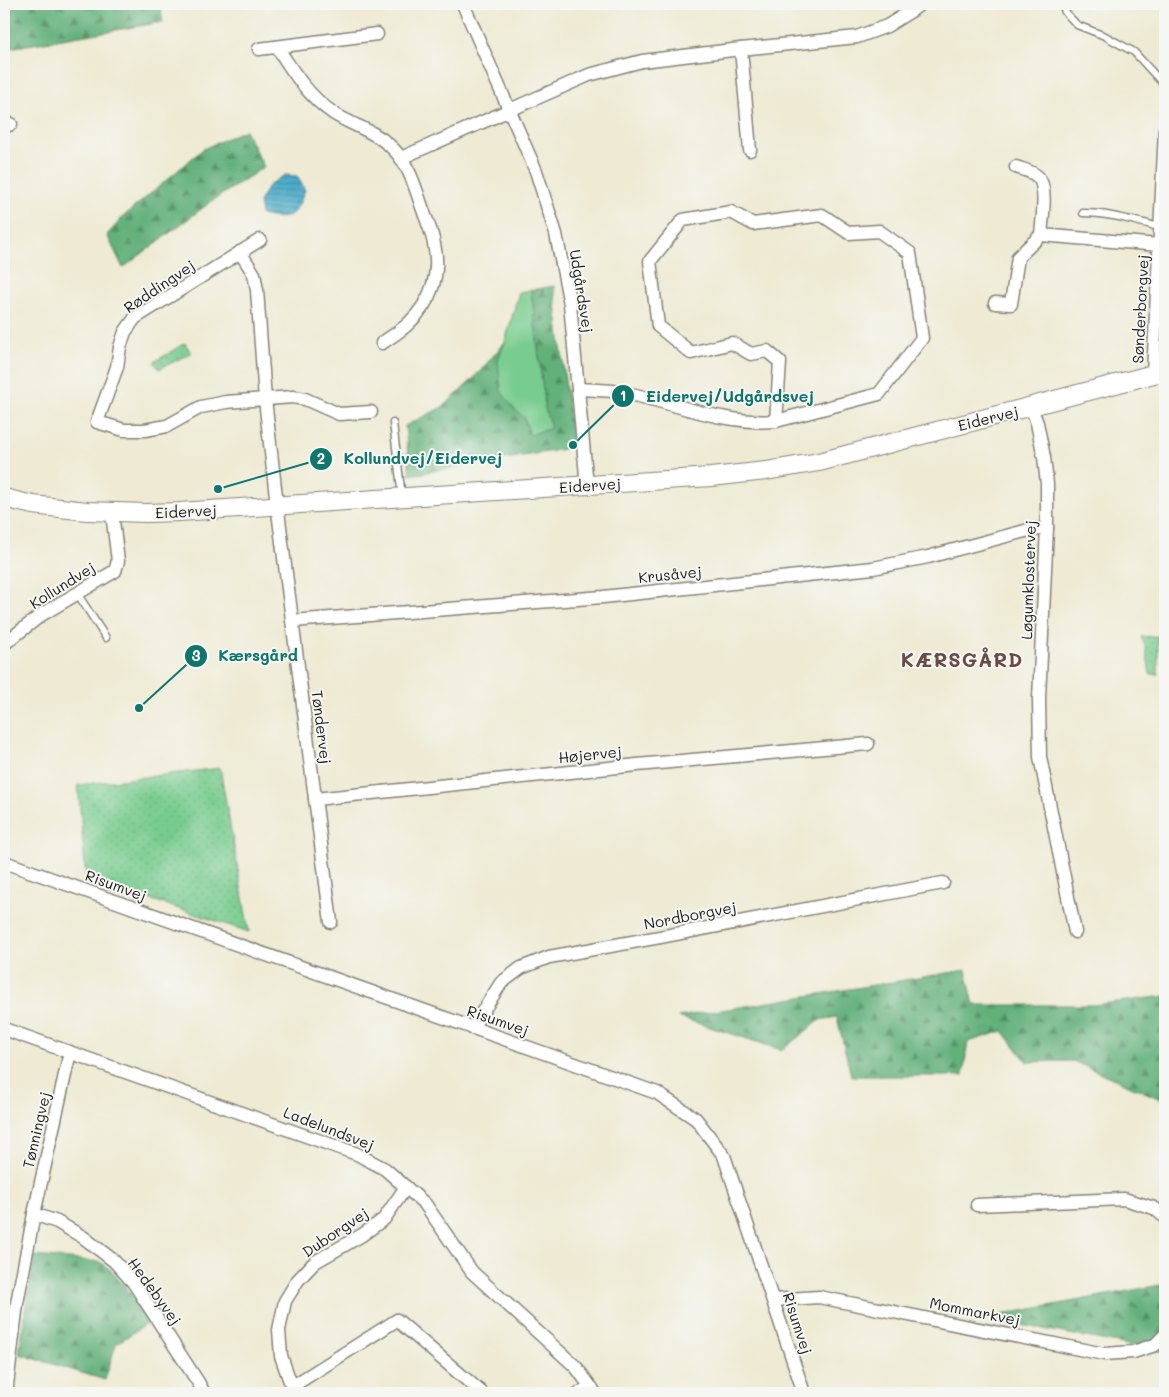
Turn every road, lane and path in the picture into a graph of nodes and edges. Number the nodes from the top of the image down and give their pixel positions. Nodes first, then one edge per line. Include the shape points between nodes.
1 (463, 4) edge
2 (920, 4) edge
3 (1062, 4) edge
4 (377, 34) dead end
5 (278, 47) junction
6 (259, 49) dead end
7 (741, 49) junction
8 (1165, 86) edge
9 (509, 110) junction
10 (1165, 130) edge
11 (750, 150) dead end
12 (401, 158) junction
13 (1016, 167) dead end
14 (1083, 214) dead end
15 (1160, 227) junction
16 (1041, 235) junction
17 (260, 240) dead end
18 (1159, 245) junction
19 (240, 252) junction
20 (995, 303) dead end
21 (382, 344) dead end
22 (1159, 373) edge
23 (579, 389) junction
24 (265, 399) junction
25 (1031, 407) junction
26 (371, 412) dead end
27 (776, 421) junction
28 (392, 423) dead end
29 (587, 486) junction
30 (4, 498) edge
31 (402, 498) junction
32 (277, 506) junction
33 (112, 513) junction
34 (1047, 528) junction
35 (77, 593) junction
36 (292, 621) junction
37 (106, 638) dead end
38 (4, 644) edge
39 (868, 744) dead end
40 (315, 799) junction
41 (4, 862) edge
42 (943, 883) dead end
43 (331, 922) dead end
44 (1075, 932) dead end
45 (472, 1028) junction
46 (4, 1029) edge
47 (70, 1052) junction
48 (406, 1187) junction
49 (977, 1205) dead end
50 (34, 1214) junction
51 (1165, 1217) edge
52 (773, 1300) junction
53 (1165, 1335) edge
54 (292, 1390) edge
55 (594, 1391) edge
56 (7, 1393) edge
57 (204, 1393) edge
58 (482, 1393) edge
59 (579, 1393) edge
60 (804, 1393) edge

1 - 9 street, Udgårdsvej
2 - 7 street via 886,26 857,37
3 - 8 lane via 1077,25 1134,52
4 - 5 street
5 - 6 street
5 - 12 street via 313,96 334,113 390,145
7 - 9 street via 633,63 589,75
7 - 11 street
9 - 12 street
9 - 23 street, Udgårdsvej via 536,171 556,234 570,304
10 - 15 street, Sønderborgvej
12 - 21 street via 413,180 434,243 437,265 433,288 424,306 408,324
13 - 16 street via 1039,178 1044,189
14 - 15 lane via 1099,213
15 - 18 street, Sønderborgvej
16 - 18 street, Sønderborgvej
16 - 20 street via 1018,257 1011,304
17 - 19 street, Røddingvej
18 - 22 street, Sønderborgvej
19 - 24 street via 254,274 257,290
19 - 24 street, Røddingvej via 135,318 125,332 117,367 97,422 124,430 146,430 167,426 201,406
22 - 25 street, Eidervej
23 - 27 street via 620,392 731,419
23 - 29 street, Udgårdsvej
24 - 26 street, Røddingvej via 304,399 339,414
24 - 32 street
25 - 29 street, Eidervej via 828,459 766,471
25 - 34 street, Løgumklostervej via 1044,457
27 - 27 street via 780,362 767,351 751,354 732,343 691,353 658,326 650,261 684,220 731,212 753,224 822,215 848,233 879,231 910,253 922,338 879,394
28 - 31 lane
29 - 31 street, Eidervej
30 - 33 street, Eidervej via 50,507
31 - 32 street, Eidervej
32 - 33 street, Eidervej
32 - 36 street, Tøndervej
33 - 35 street, Kollundvej via 118,562 115,571
34 - 36 street, Krusåvej via 873,568 616,596
34 - 44 street, Løgumklostervej via 1039,698 1040,757
35 - 37 lane
35 - 38 street, Kollundvej via 41,615
36 - 40 street, Tøndervej
39 - 40 street, Højervej
40 - 43 street, Tøndervej
41 - 45 street, Risumvej
42 - 45 street, Nordborgvej via 549,957 521,968 501,983
45 - 52 street, Risumvej via 657,1093 696,1119 724,1156
46 - 47 street, Ladelundsvej
47 - 48 street, Ladelundsvej via 357,1154 385,1169
47 - 50 street, Tønningvej
48 - 54 street, Duborgvej via 384,1219 315,1262 285,1301 279,1330 281,1356
48 - 55 street, Ladelundsvej via 425,1204 472,1272 576,1367
49 - 51 street via 1124,1199 1154,1208
50 - 56 street, Tønningvej via 17,1303
50 - 57 street, Hedebyvej via 57,1222 83,1237 114,1261 133,1282
52 - 53 street, Mommarkvej via 819,1297 1104,1354 1133,1352 1155,1345
52 - 60 street, Risumvej
54 - 58 street via 397,1320
55 - 59 street, Ladelundsvej

